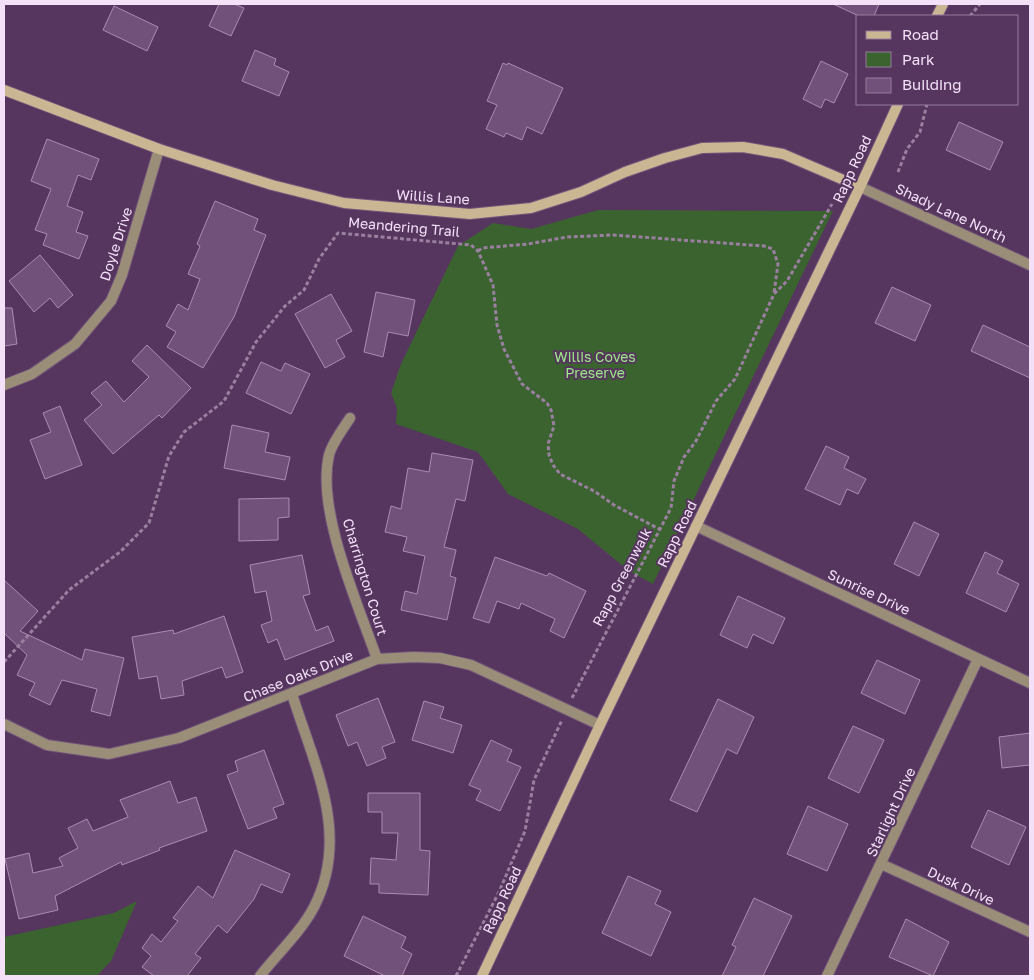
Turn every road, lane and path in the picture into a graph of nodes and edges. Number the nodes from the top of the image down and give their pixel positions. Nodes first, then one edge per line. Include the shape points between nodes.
1 (980, 4) edge
2 (971, 15) edge
3 (4, 90) edge
4 (898, 105) edge
5 (927, 105) edge
6 (159, 149) junction
7 (898, 172) dead end
8 (860, 187) junction
9 (832, 204) dead end
10 (478, 251) junction
11 (1030, 265) edge
12 (774, 294) junction
13 (4, 385) edge
14 (350, 418) dead end
15 (696, 526) junction
16 (660, 529) junction
17 (377, 658) junction
18 (978, 659) junction
19 (4, 662) edge
20 (1030, 683) edge
21 (292, 694) junction
22 (567, 709) junction
23 (4, 724) edge
24 (600, 725) junction
25 (881, 864) junction
26 (1030, 932) edge
27 (260, 976) edge
28 (456, 976) edge
29 (482, 976) edge
30 (828, 976) edge

1 - 2 path
3 - 6 street, Willis Lane
4 - 8 street, Rapp Road
5 - 7 path via 920,132 907,148
6 - 8 street, Willis Lane via 272,185 344,203 470,214 531,208 581,192 625,172 702,148 743,147 783,154
6 - 13 street, Doyle Drive via 122,275 111,301 75,344 56,359 32,374
8 - 11 street, Shady Lane North
8 - 15 street, Rapp Road
9 - 12 path, Rapp Greenwalk via 787,281
10 - 12 path via 567,237 614,235 764,246 773,249 778,264
10 - 16 path via 493,285 497,325 504,349 522,384 547,403 551,410 554,426 548,444 553,466 560,474
10 - 19 path, Meandering Trail via 471,245 338,233 319,259 304,290 285,306 256,342 224,401 184,432 169,456 149,523 120,552 69,590
12 - 16 path, Rapp Greenwalk via 736,379 716,401 684,457 674,482 671,508
14 - 17 street, Charrington Court via 329,454 326,486 337,542
15 - 18 street, Sunrise Drive
15 - 24 street, Rapp Road
16 - 22 path, Rapp Greenwalk
17 - 21 street, Chase Oaks Drive
17 - 22 street, Chase Oaks Drive via 440,658 471,665
18 - 20 street, Sunrise Drive
18 - 25 street, Starlight Drive
21 - 23 street, Chase Oaks Drive via 179,738 109,754 48,745
21 - 27 street via 329,810 331,855 313,908
22 - 24 street, Chase Oaks Drive
22 - 28 path, Rapp Greenwalk via 534,780 525,831 499,892
24 - 29 street, Rapp Road
25 - 26 street, Dusk Drive
25 - 30 street, Starlight Drive

